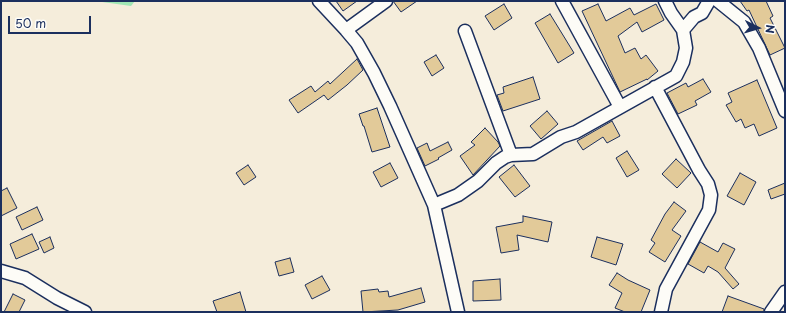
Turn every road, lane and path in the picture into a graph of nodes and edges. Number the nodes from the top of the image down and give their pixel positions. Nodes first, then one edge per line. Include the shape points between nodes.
1 (319, 1) edge
2 (386, 1) edge
3 (562, 1) edge
4 (665, 1) edge
5 (709, 1) edge
6 (718, 1) edge
7 (346, 30) junction
8 (465, 30) dead end
9 (683, 30) junction
10 (654, 87) junction
11 (620, 106) junction
12 (785, 111) edge
13 (511, 155) junction
14 (434, 205) junction
15 (1, 271) edge
16 (785, 292) edge
17 (85, 312) edge
18 (458, 312) edge
19 (661, 312) edge
20 (771, 312) edge

1 - 7 street
2 - 7 street
3 - 11 street
4 - 9 street
5 - 9 street via 702,13 694,17
6 - 12 street via 744,22 759,48
7 - 14 street via 374,73
8 - 13 street
9 - 10 street via 686,48 676,76
10 - 11 street
10 - 19 street via 708,184 711,195 709,210 666,289
11 - 13 street via 533,154
13 - 14 street via 496,163 462,193
14 - 18 street
15 - 17 street via 25,278
16 - 20 street

